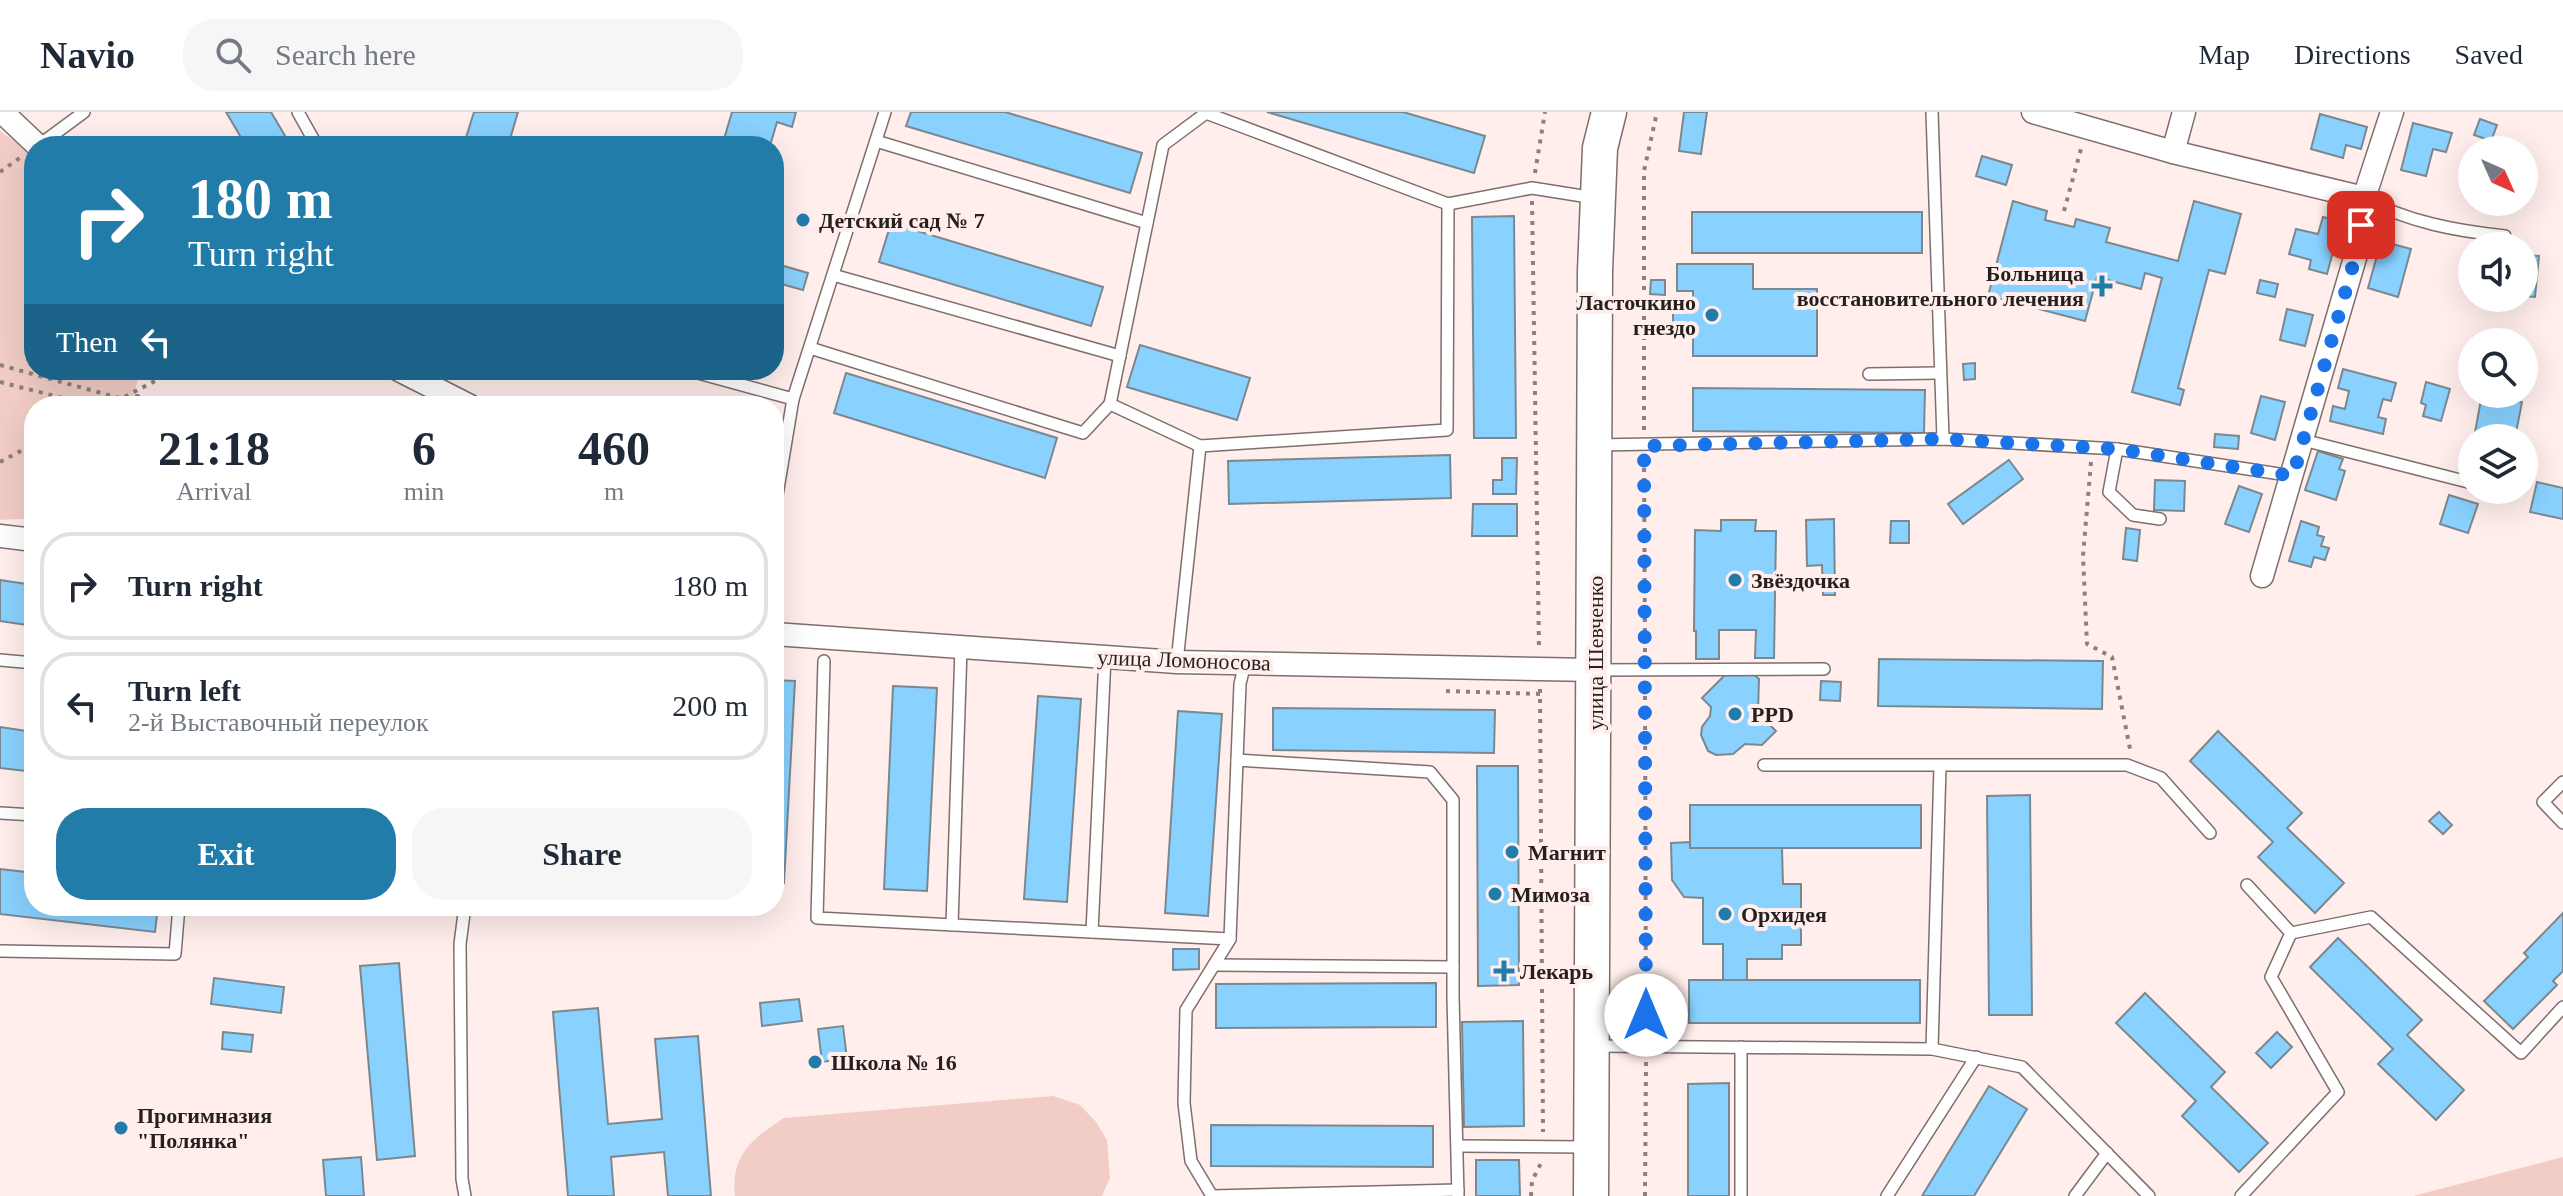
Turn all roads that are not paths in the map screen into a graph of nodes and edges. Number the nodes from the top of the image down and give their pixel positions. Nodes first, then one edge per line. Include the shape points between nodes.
1 (2, 112) edge
2 (84, 112) edge
3 (298, 112) edge
4 (885, 112) edge
5 (1609, 112) edge
6 (1932, 112) edge
7 (2033, 112) edge
8 (2184, 112) edge
9 (2392, 112) edge
10 (1217, 114) edge
11 (51, 136) edge
12 (311, 136) edge
13 (24, 138) edge
14 (876, 141) junction
15 (2173, 152) junction
16 (2364, 198) junction
17 (1598, 199) junction
18 (1448, 204) junction
19 (1147, 223) junction
20 (2471, 232) edge
21 (833, 275) junction
22 (810, 348) junction
23 (1120, 356) junction
24 (1940, 373) junction
25 (1869, 374) dead end
26 (419, 380) edge
27 (724, 380) edge
28 (450, 396) edge
29 (782, 396) edge
30 (784, 397) edge
31 (793, 399) junction
32 (1110, 404) junction
33 (1943, 439) junction
34 (2303, 440) junction
35 (1595, 445) junction
36 (1200, 446) junction
37 (2117, 449) junction
38 (784, 453) edge
39 (2293, 476) junction
40 (2458, 479) edge
41 (2160, 519) dead end
42 (0, 536) edge
43 (24, 539) edge
44 (2262, 576) dead end
45 (784, 635) edge
46 (961, 648) junction
47 (1105, 657) junction
48 (0, 660) edge
49 (824, 661) dead end
50 (24, 662) edge
51 (1177, 662) junction
52 (1245, 663) junction
53 (1824, 669) dead end
54 (1595, 670) junction
55 (1237, 760) junction
56 (1764, 765) dead end
57 (1940, 766) junction
58 (2563, 782) edge
59 (0, 813) edge
60 (24, 814) edge
61 (2563, 823) edge
62 (2210, 833) dead end
63 (2247, 885) dead end
64 (178, 916) edge
65 (464, 916) edge
66 (952, 925) junction
67 (1092, 932) junction
68 (2291, 933) junction
69 (1230, 939) junction
70 (0, 951) edge
71 (1214, 965) junction
72 (1453, 967) junction
73 (2563, 1007) edge
74 (1592, 1046) junction
75 (1741, 1047) junction
76 (1932, 1049) junction
77 (1976, 1057) junction
78 (1459, 1146) junction
79 (1591, 1147) junction
80 (2107, 1153) junction
81 (1458, 1193) edge
82 (465, 1196) edge
83 (1212, 1196) edge
84 (1591, 1196) edge
85 (1741, 1196) edge
86 (1887, 1196) edge
87 (2075, 1196) edge
88 (2149, 1196) edge
89 (2241, 1196) edge

1 - 13 street
2 - 11 lane
3 - 12 lane
4 - 14 lane
5 - 17 main road, улица Шевченко via 1600,148
6 - 24 lane
7 - 15 street
8 - 15 street
9 - 16 street
10 - 18 lane
10 - 19 lane via 1206,113 1163,145
14 - 19 lane
14 - 21 lane
15 - 16 street
16 - 20 lane via 2386,210
16 - 34 street via 2357,251
17 - 18 lane via 1532,188
17 - 35 main road, улица Шевченко
18 - 36 lane via 1447,430
19 - 23 lane
21 - 22 lane
21 - 23 lane
22 - 31 lane
22 - 32 lane via 1083,433
23 - 32 lane
24 - 25 lane
24 - 33 lane
26 - 28 street
27 - 29 lane
30 - 31 lane
31 - 38 lane
32 - 36 lane
33 - 35 lane
33 - 37 lane
34 - 39 street
34 - 40 lane
35 - 54 main road, улица Шевченко
36 - 51 lane
37 - 39 lane
37 - 41 lane via 2109,492 2133,515
39 - 44 street
42 - 43 street
45 - 46 street, улица Ломоносова
46 - 47 street, улица Ломоносова
46 - 66 lane
47 - 51 street, улица Ломоносова
47 - 67 lane
48 - 50 lane
49 - 66 lane via 817,918
51 - 52 street, улица Ломоносова
52 - 54 street, улица Ломоносова
52 - 55 lane
53 - 54 lane
54 - 74 main road, улица Шевченко
55 - 69 lane
55 - 72 lane via 1430,772 1453,800
56 - 57 lane
57 - 62 lane via 2127,765 2161,778
57 - 76 lane
58 - 61 lane via 2543,802
59 - 60 lane
63 - 68 lane
64 - 70 lane via 175,954
65 - 82 lane
66 - 67 lane
67 - 69 lane
68 - 73 lane via 2371,917 2521,1053
68 - 89 lane via 2271,977 2338,1092
69 - 71 lane
71 - 72 lane
71 - 83 lane via 1186,1010 1184,1103 1191,1161
72 - 78 lane
74 - 75 lane
74 - 79 main road, улица Шевченко
75 - 76 lane
75 - 85 lane
76 - 77 lane
77 - 80 lane via 2022,1067
77 - 86 lane
78 - 79 lane
78 - 81 lane
79 - 84 main road, улица Шевченко
80 - 87 lane
80 - 88 lane
81 - 83 lane

